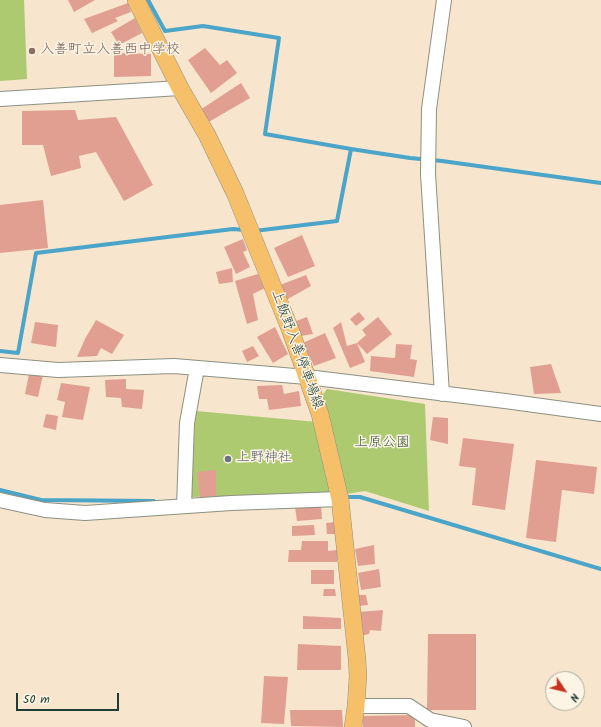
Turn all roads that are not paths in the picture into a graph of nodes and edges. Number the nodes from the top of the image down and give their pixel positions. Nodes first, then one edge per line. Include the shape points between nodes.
1 (136, 0) edge
2 (444, 0) edge
3 (180, 88) junction
4 (0, 99) edge
5 (0, 364) edge
6 (197, 368) junction
7 (307, 377) junction
8 (442, 394) junction
9 (601, 414) edge
10 (340, 499) junction
11 (0, 500) edge
12 (184, 506) junction
13 (356, 706) junction
14 (353, 727) edge
15 (464, 727) edge

1 - 3 main road, 上飯野入善停車場線
2 - 8 street via 429,109 428,174
3 - 4 street
3 - 7 main road, 上飯野入善停車場線 via 207,135 234,193
5 - 6 street via 58,370 174,366
6 - 7 street
6 - 12 street via 187,423
7 - 8 street
7 - 10 main road, 上飯野入善停車場線 via 320,414
8 - 9 street
10 - 12 street
10 - 13 main road, 上飯野入善停車場線 via 357,658
11 - 12 street via 45,510 85,513
13 - 14 main road, 上飯野入善停車場線
13 - 15 street via 409,706 430,720

